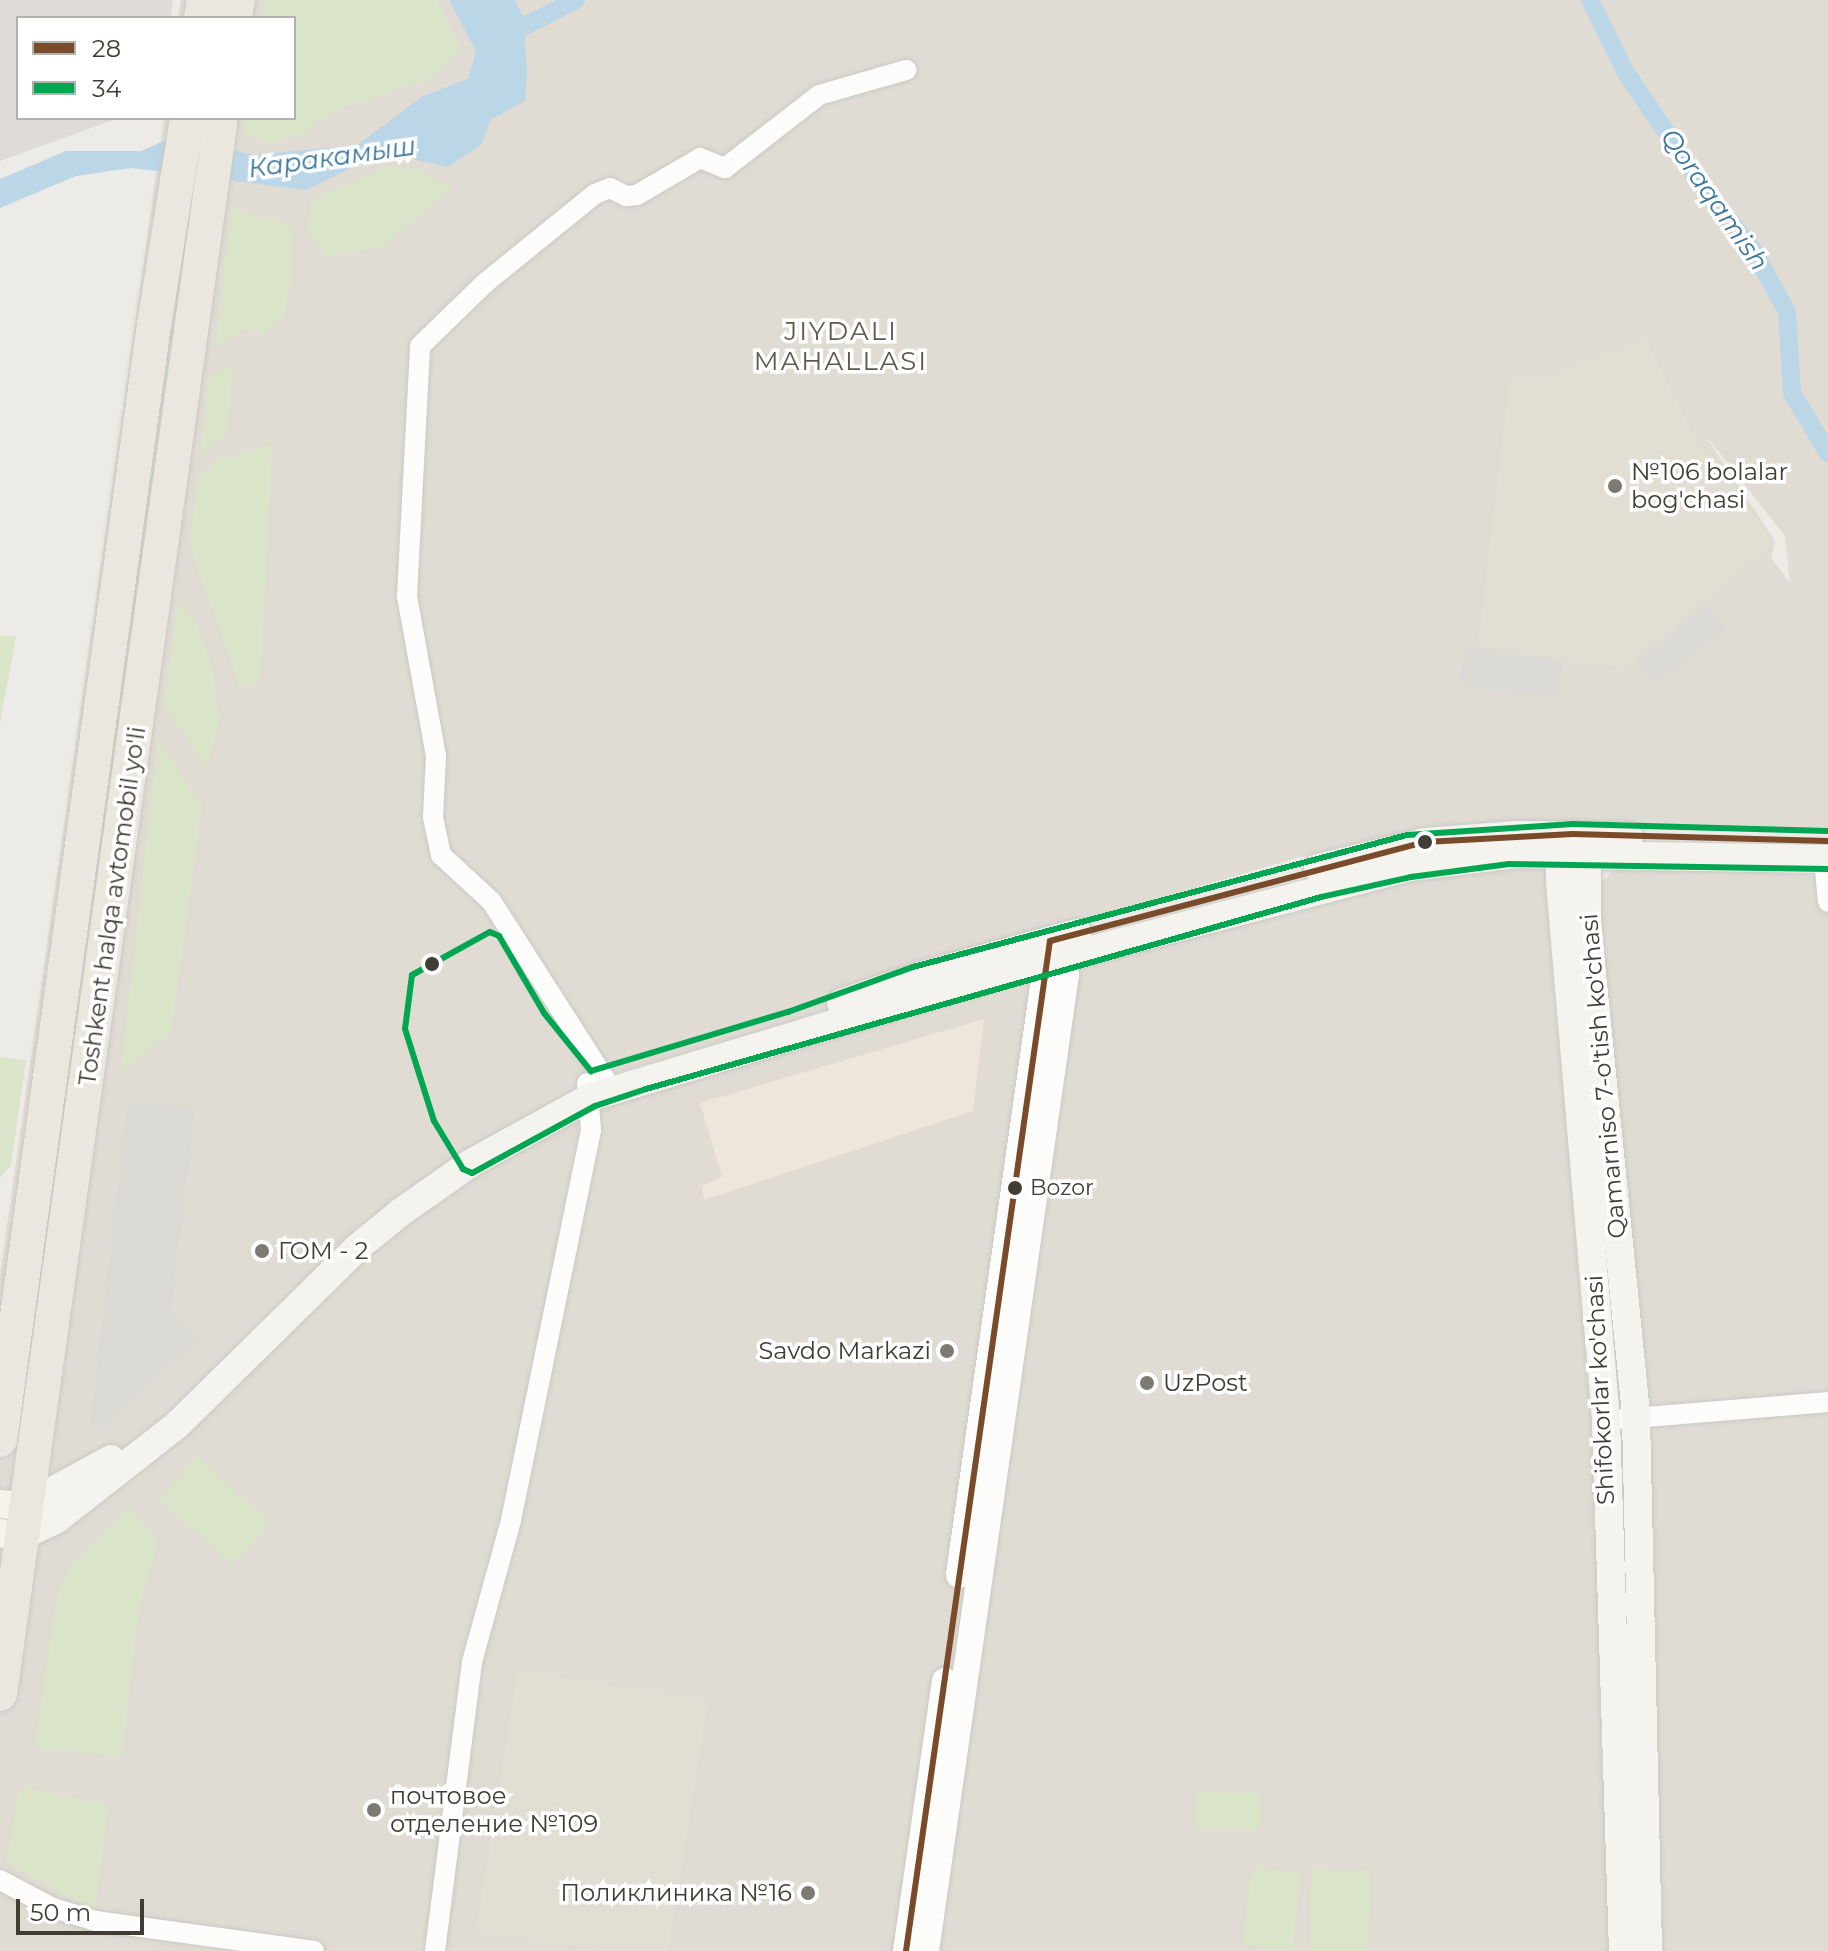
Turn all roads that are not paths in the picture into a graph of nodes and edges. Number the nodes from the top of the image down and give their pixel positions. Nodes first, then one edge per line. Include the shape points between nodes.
1 (906, 70) dead end
2 (209, 120) edge
3 (209, 120) edge
4 (1573, 847) junction
5 (1827, 853) edge
6 (79, 858) junction
7 (119, 863) junction
8 (1828, 902) edge
9 (1052, 954) junction
10 (599, 1087) junction
11 (1828, 1402) edge
12 (1636, 1417) junction
13 (1606, 1420) junction
14 (0, 1440) edge
15 (11, 1520) edge
16 (0, 1694) edge
17 (0, 1880) edge
18 (190, 1943) edge
19 (314, 1951) edge
20 (435, 1951) edge
21 (906, 1951) edge
22 (926, 1951) edge
23 (1623, 1951) edge
24 (1648, 1951) edge

1 - 10 street via 819,95 725,168 700,158 637,195 610,188 595,194 485,283 420,346 407,596 436,756 432,794 441,855 491,901
2 - 6 highway, Toshkent halqa avtomobil yo'li via 172,212
3 - 7 highway, Toshkent halqa avtomobil yo'li via 208,216
4 - 5 main road
4 - 9 main road via 1409,845
4 - 12 main road, Qamarniso 7-o'tish ko'chasi via 1587,923
4 - 13 main road, Shifokorlar ko'chasi
5 - 8 street
6 - 7 highway
6 - 14 highway, Toshkent halqa avtomobil yo'li
7 - 15 highway, Toshkent halqa avtomobil yo'li
9 - 10 main road via 916,977
9 - 21 street
9 - 22 street via 1063,998
10 - 15 main road via 467,1157 358,1247 178,1424 57,1519
10 - 20 street via 514,1507 472,1662
11 - 12 street
12 - 13 street
12 - 24 main road, Shifokorlar ko'chasi
13 - 23 main road, Shifokorlar ko'chasi
15 - 16 highway, Toshkent halqa avtomobil yo'li
17 - 18 street via 53,1908
18 - 19 street

